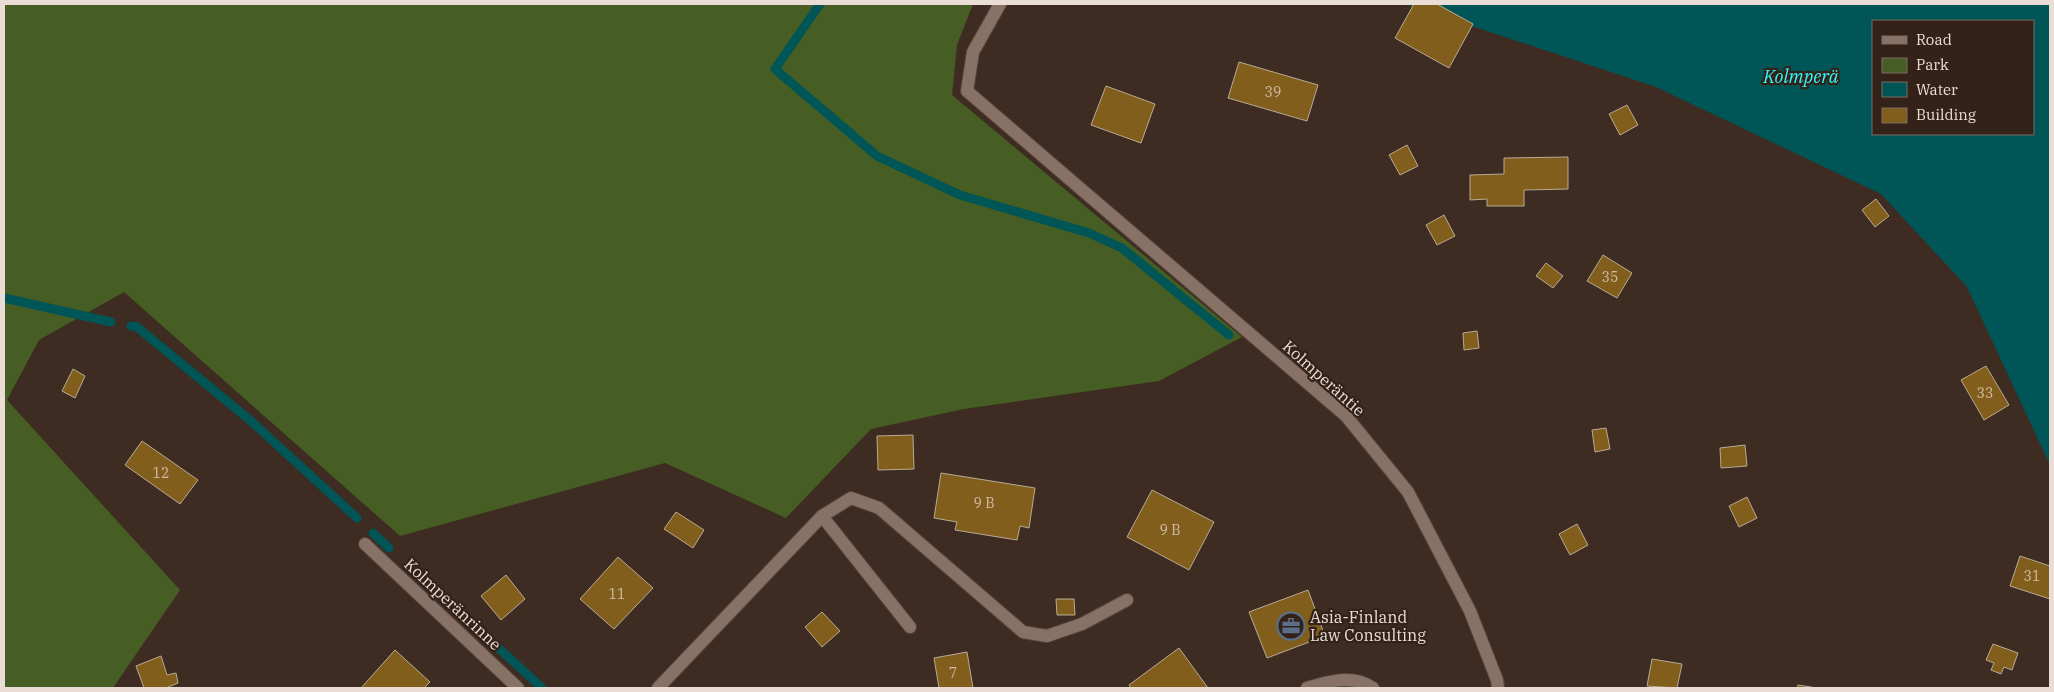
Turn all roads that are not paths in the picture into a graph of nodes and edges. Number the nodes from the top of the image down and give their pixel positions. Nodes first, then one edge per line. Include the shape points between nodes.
1 (1000, 4) edge
2 (822, 516) junction
3 (365, 544) dead end
4 (1127, 600) dead end
5 (910, 627) dead end
6 (518, 688) edge
7 (658, 688) edge
8 (1307, 688) edge
9 (1373, 688) edge
10 (1498, 688) edge

1 - 10 street, Kolmperäntie via 973,52 968,91 1352,423 1408,492 1470,611
2 - 4 street via 851,498 879,508 1023,632 1046,636 1082,624
2 - 5 street
2 - 7 street
3 - 6 street, Kolmperänrinne
8 - 9 street via 1331,680 1363,681

